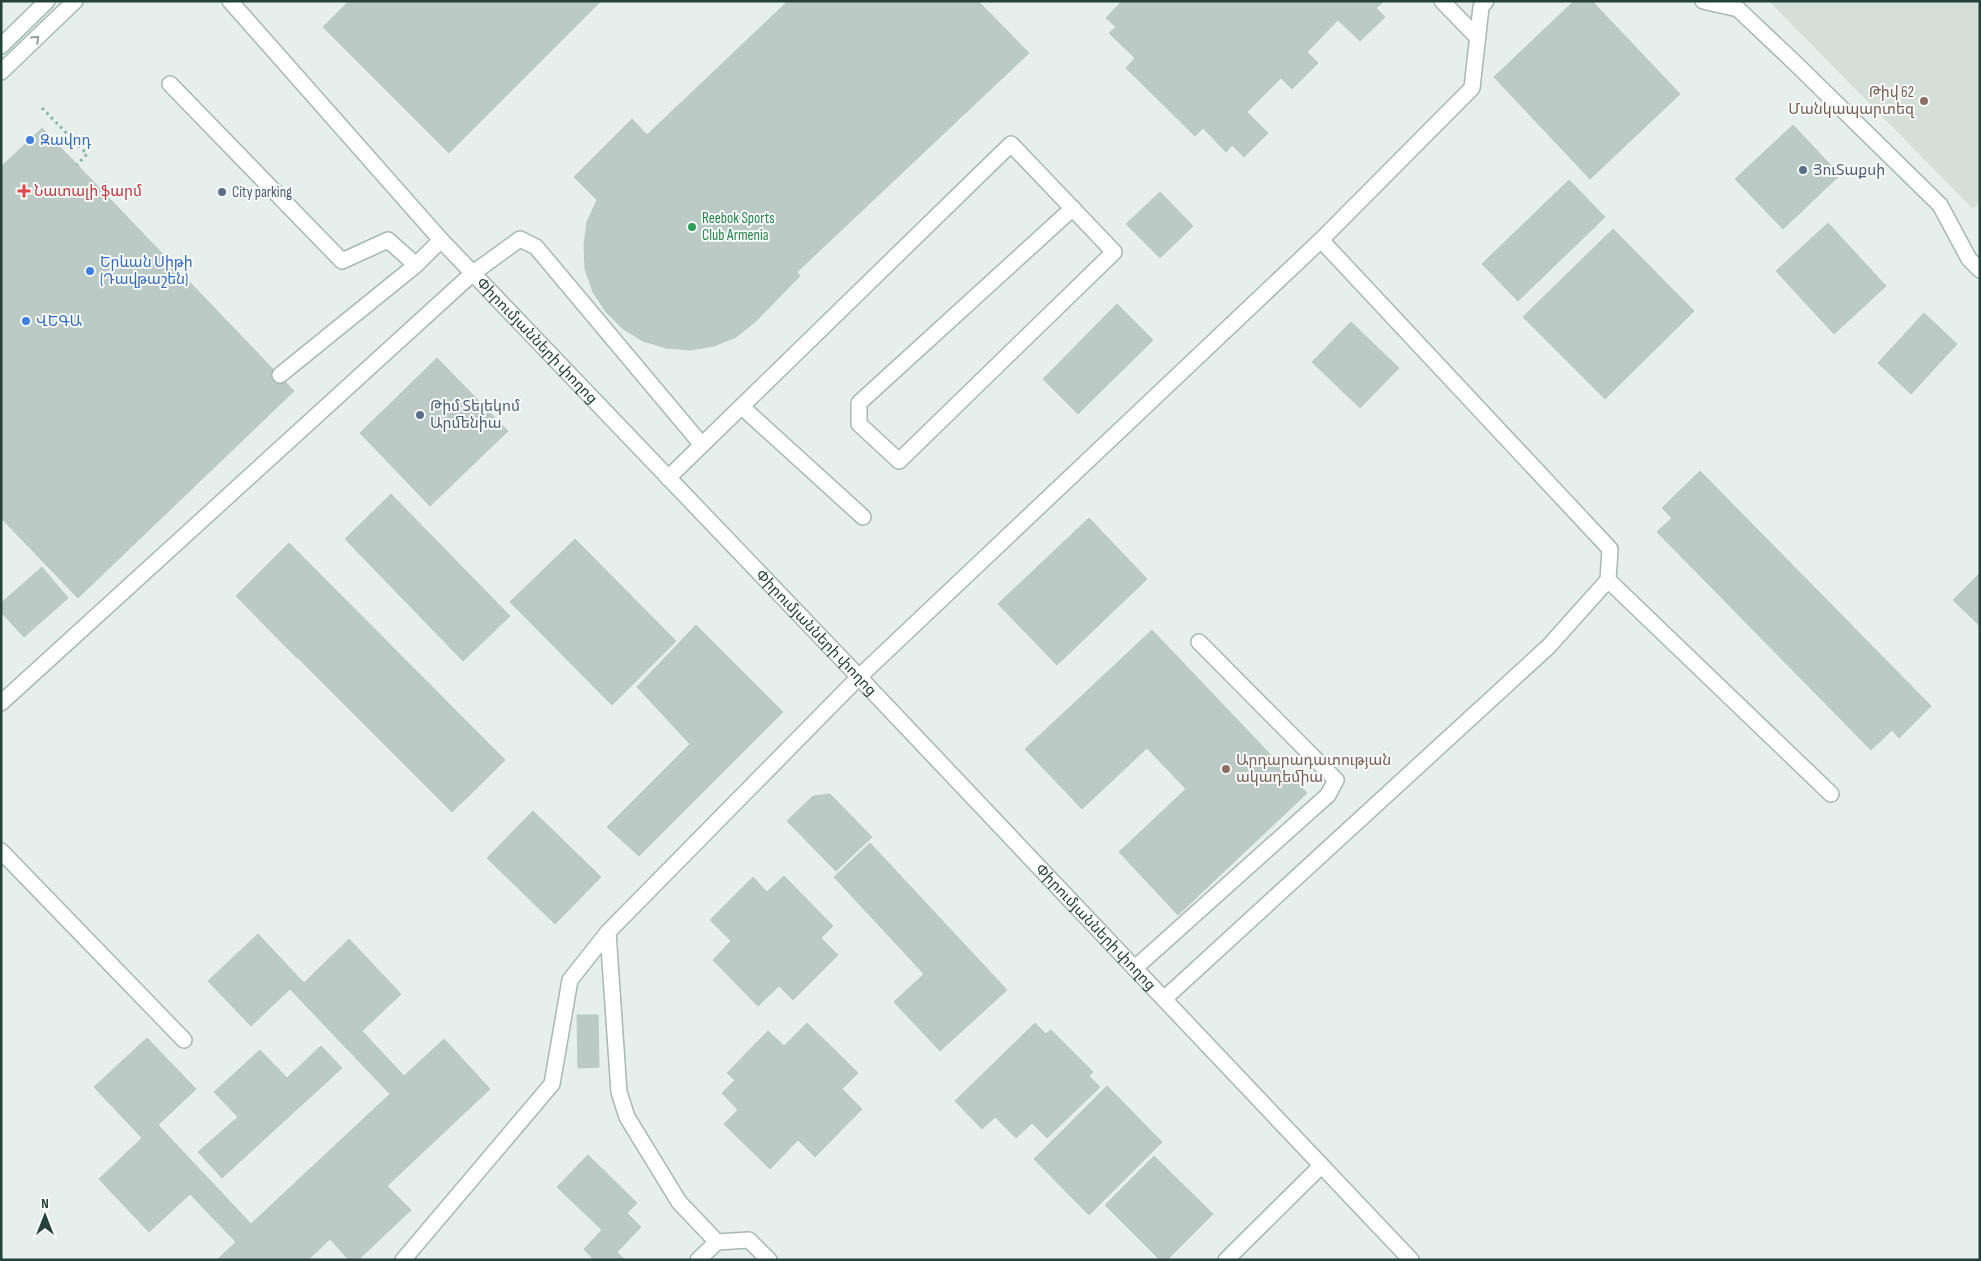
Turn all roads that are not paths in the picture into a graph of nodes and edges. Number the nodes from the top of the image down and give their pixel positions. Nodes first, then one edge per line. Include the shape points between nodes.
1 (48, 1) edge
2 (75, 1) edge
3 (230, 1) edge
4 (1442, 1) edge
5 (1486, 1) edge
6 (1703, 1) edge
7 (1478, 38) junction
8 (1, 46) edge
9 (1, 72) edge
10 (170, 84) dead end
11 (1073, 208) junction
12 (441, 240) junction
13 (1322, 240) junction
14 (416, 265) junction
15 (1980, 270) edge
16 (473, 273) junction
17 (280, 375) dead end
18 (742, 406) junction
19 (702, 446) junction
20 (668, 478) junction
21 (863, 517) dead end
22 (1608, 580) junction
23 (1199, 642) dead end
24 (859, 677) junction
25 (1, 703) edge
26 (1831, 794) dead end
27 (1, 851) edge
28 (608, 932) junction
29 (1135, 968) junction
30 (1164, 999) junction
31 (184, 1040) dead end
32 (1320, 1166) junction
33 (716, 1242) junction
34 (402, 1260) edge
35 (698, 1260) edge
36 (769, 1260) edge
37 (1226, 1260) edge
38 (1411, 1260) edge

1 - 8 street
9 -> 2 street
3 - 12 street, Փիրումյանների փողոց
4 - 7 street
5 - 7 street via 1481,7
6 - 15 street via 1738,9 1794,62 1940,204 1969,259
7 - 13 street via 1472,88
10 - 14 street via 342,261 388,240
11 - 11 street via 859,403 859,424 899,461 1114,252
11 - 18 street via 1011,144
12 - 14 street
12 - 16 street, Փիրումյանների փողոց
13 - 22 street via 1610,550
13 - 24 street
14 - 17 street
16 - 19 street via 520,239 536,246
16 - 20 street, Փիրումյանների փողոց
16 - 25 street
18 - 19 street
18 - 21 street
19 - 20 street
20 - 24 street, Փիրումյանների փողոց
22 - 26 street
22 - 30 street via 1549,646
23 - 29 street via 1336,780 1328,795
24 - 28 street
24 - 29 street, Փիրումյանների փողոց
27 - 31 street
28 - 33 street via 619,1092 626,1117 679,1202
28 - 34 street via 570,980 552,1084
29 - 30 street, Փիրումյանների փողոց
30 - 32 street, Փիրումյանների փողոց
32 - 37 street
32 - 38 street, Փիրումյանների փողոց
33 - 35 street
33 - 36 street via 749,1240

